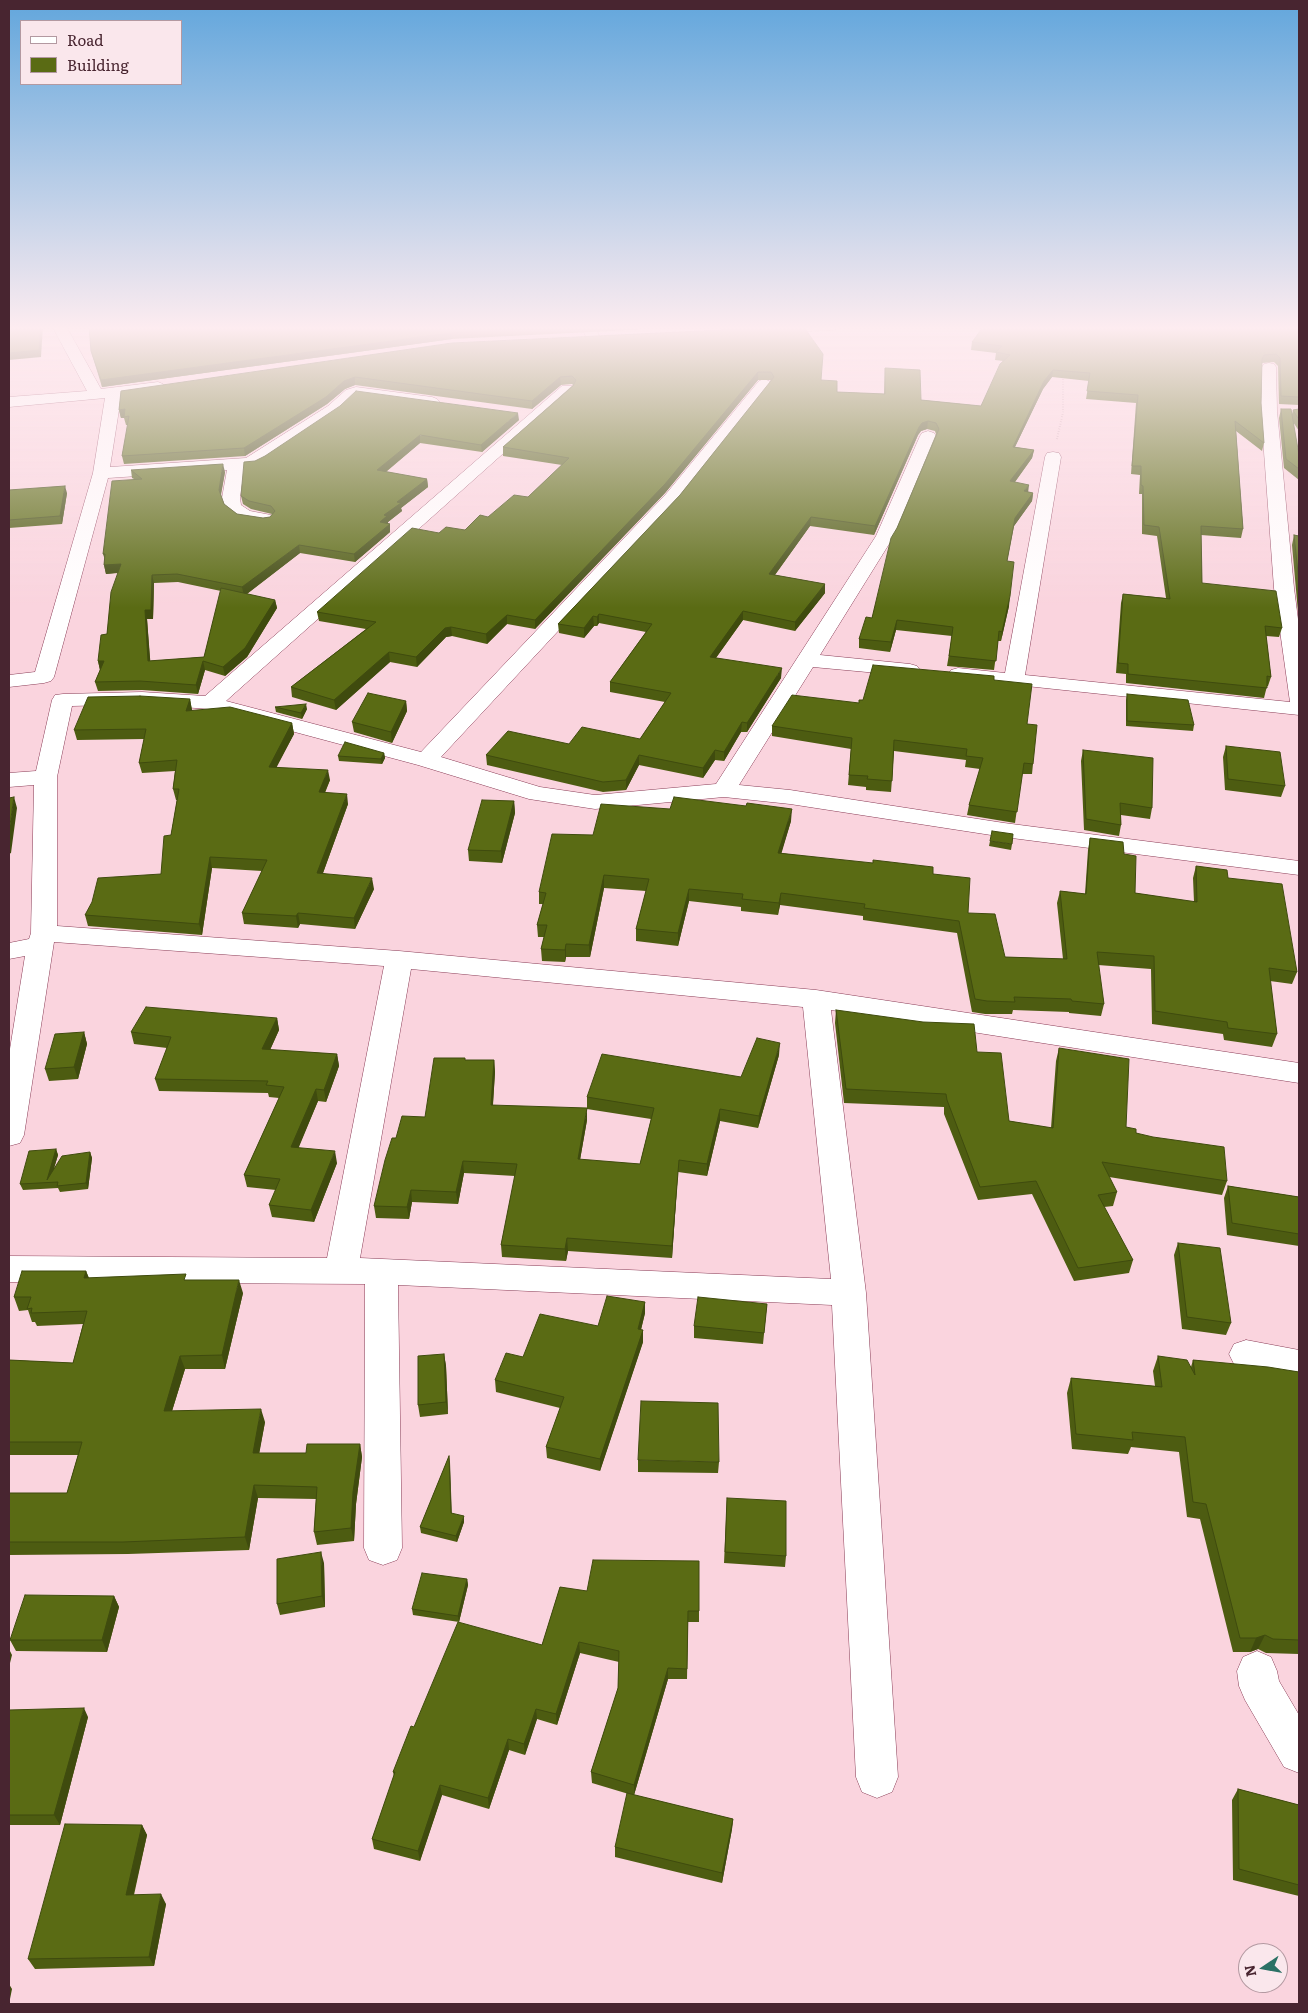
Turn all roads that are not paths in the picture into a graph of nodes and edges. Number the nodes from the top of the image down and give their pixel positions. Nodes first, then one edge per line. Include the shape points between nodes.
1 (110, 420) edge
2 (317, 420) edge
3 (531, 420) edge
4 (735, 420) edge
5 (1277, 420) edge
6 (928, 436) dead end
7 (1054, 457) road end
8 (236, 464) junction
9 (101, 473) junction
10 (265, 519) edge
11 (1292, 589) edge
12 (807, 660) junction
13 (44, 677) junction
14 (1014, 680) junction
15 (9, 681) edge
16 (1299, 699) edge
17 (63, 700) junction
18 (210, 703) junction
19 (1299, 709) edge
20 (426, 760) junction
21 (46, 777) junction
22 (9, 780) edge
23 (724, 790) junction
24 (1299, 868) edge
25 (42, 939) junction
26 (9, 951) edge
27 (399, 959) junction
28 (816, 999) junction
29 (1299, 1073) edge
30 (9, 1135) edge
31 (9, 1269) edge
32 (341, 1271) junction
33 (381, 1271) junction
34 (849, 1293) junction
35 (1246, 1354) dead end
36 (1299, 1364) edge
37 (383, 1548) dead end
38 (1257, 1671) dead end
39 (1299, 1752) edge
40 (877, 1777) dead end

1 - 9 street
2 - 8 street via 259,458
3 - 18 street
4 - 20 street via 672,498
5 - 11 street
6 - 12 street via 886,536
7 - 14 street
8 - 9 street
8 - 10 street via 231,498 233,507 245,516
9 - 13 street
11 - 16 street
12 - 14 street
12 - 23 street
13 - 15 street
13 - 17 street
14 - 19 street
17 - 18 street via 142,698
17 - 21 street
18 - 20 street
20 - 23 street via 536,794 595,802
21 - 22 street
21 - 25 street
23 - 24 street
25 - 26 street
25 - 27 street
25 - 30 street
27 - 28 street
27 - 32 street
28 - 29 street
28 - 34 street
31 - 32 street
32 - 33 street
33 - 34 street
33 - 37 street
34 - 40 street
35 - 36 street
38 - 39 street via 1259,1686

